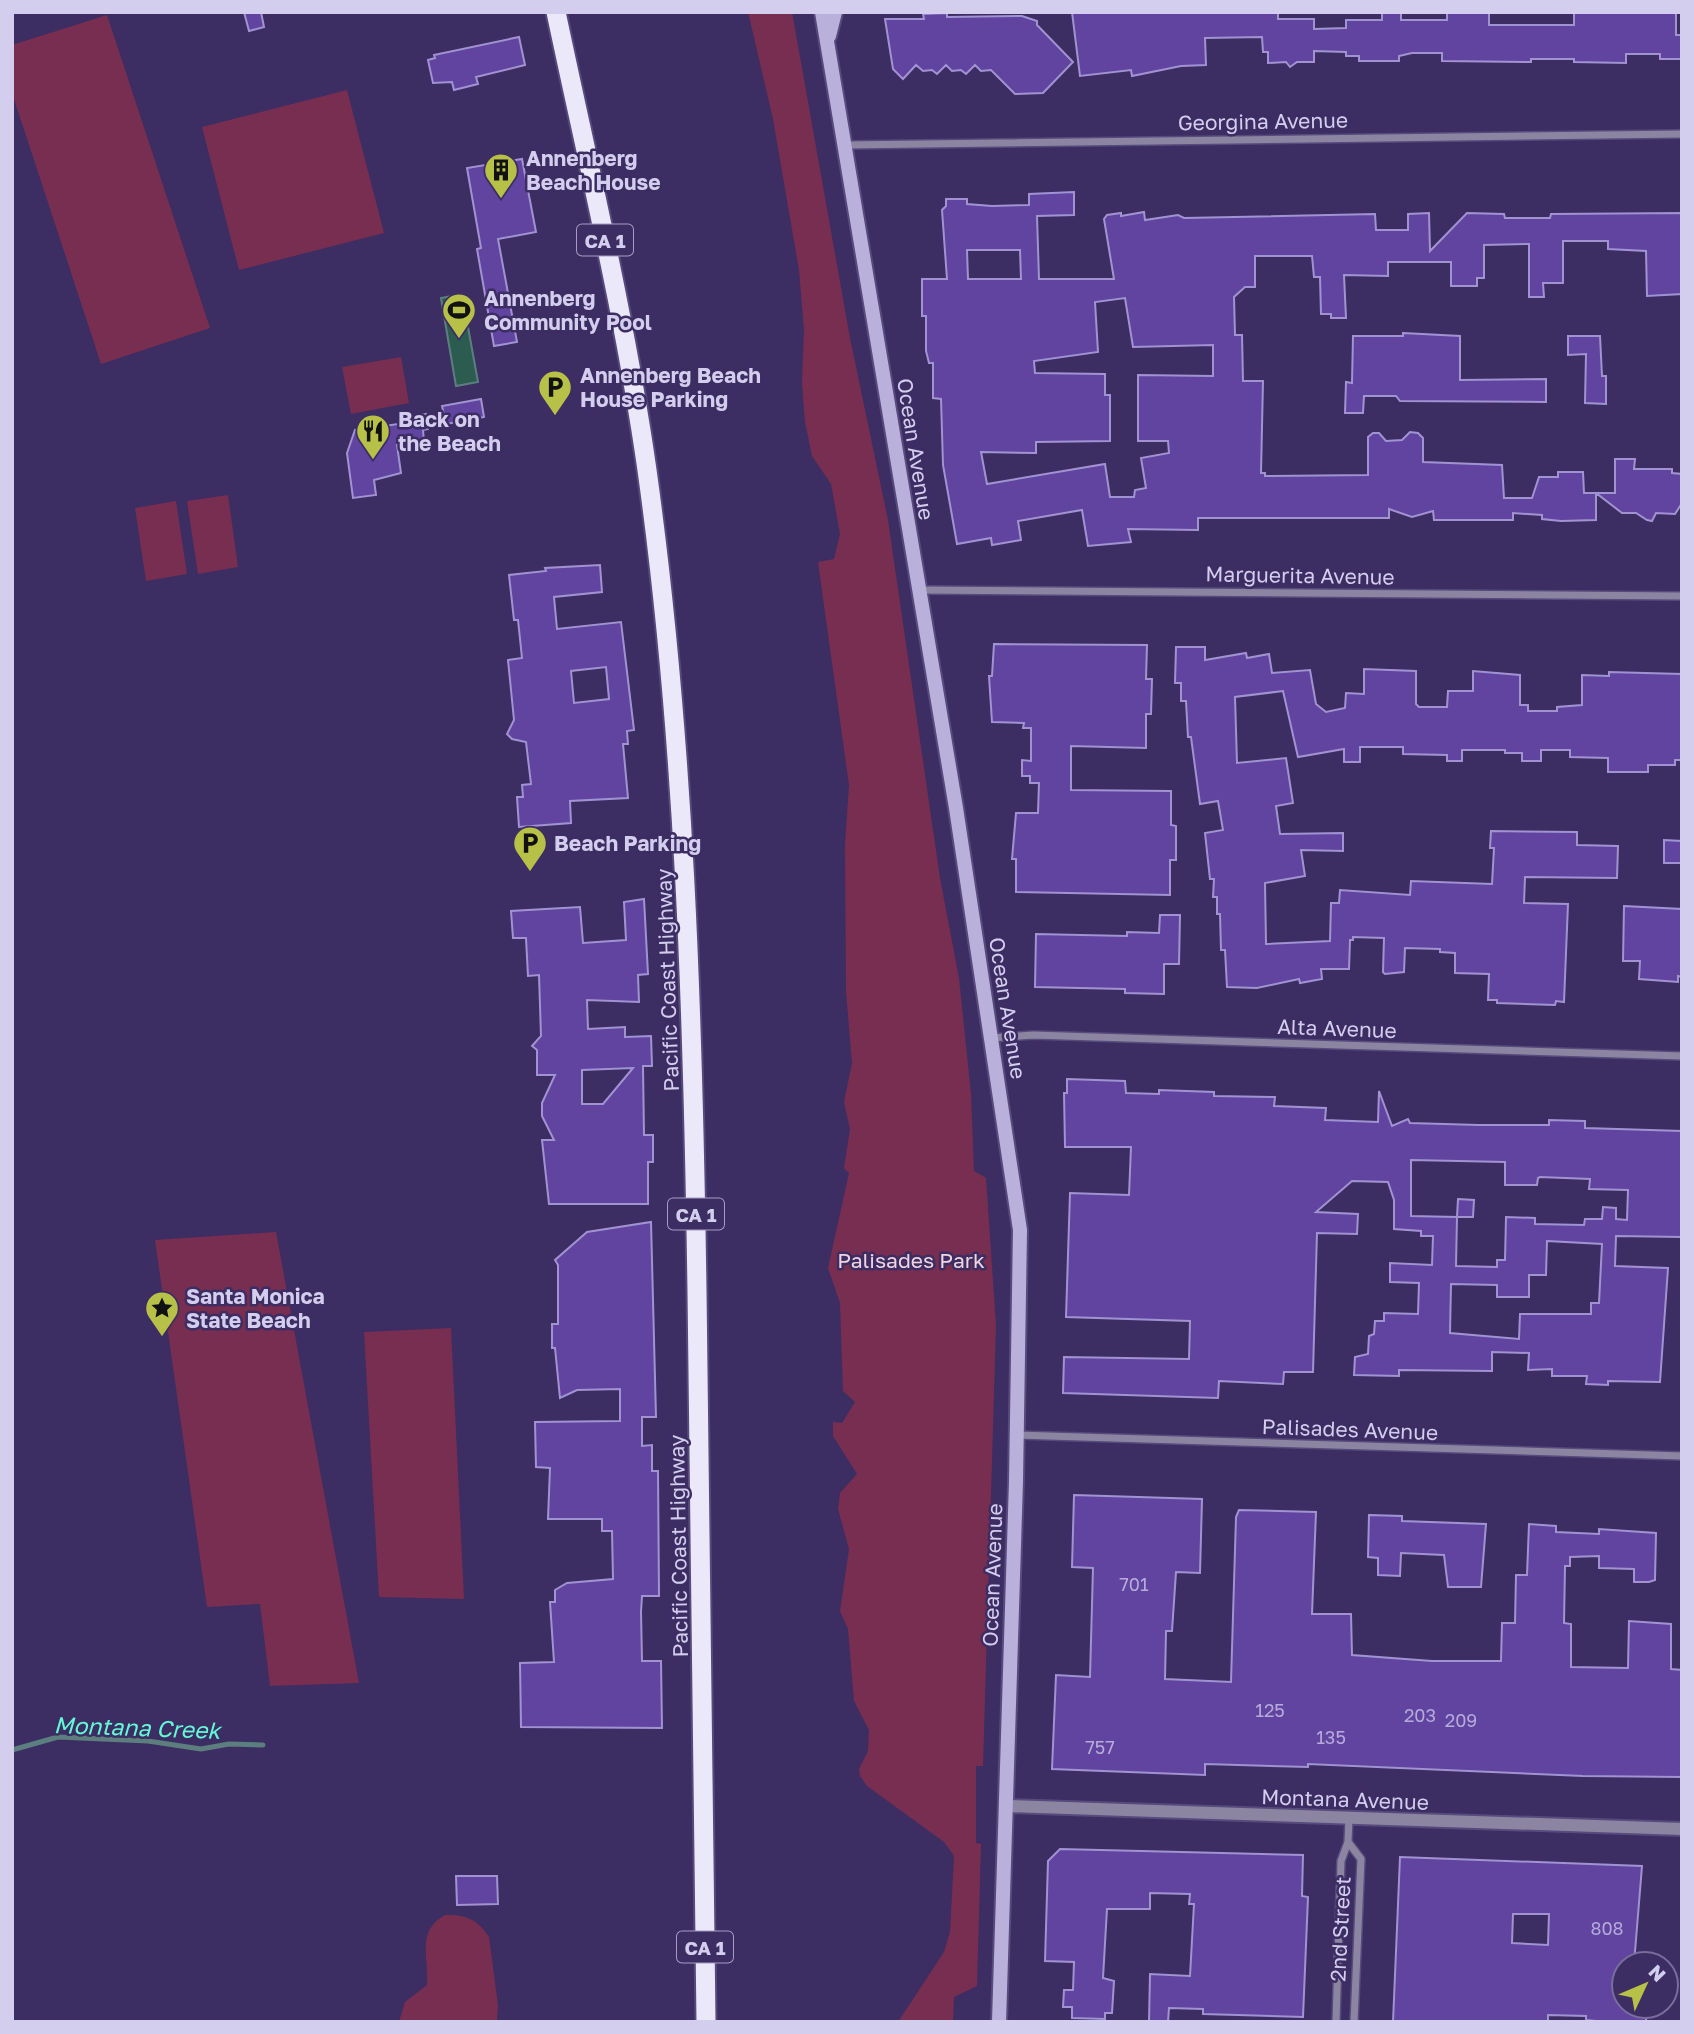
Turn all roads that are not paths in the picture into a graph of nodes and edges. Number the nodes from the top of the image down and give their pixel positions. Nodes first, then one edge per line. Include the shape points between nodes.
1 (556, 12) edge
2 (822, 12) edge
3 (835, 12) edge
4 (828, 40) junction
5 (1682, 134) edge
6 (846, 145) junction
7 (918, 590) junction
8 (1682, 596) edge
9 (991, 1038) junction
10 (1682, 1056) edge
11 (1017, 1434) junction
12 (1682, 1456) edge
13 (1007, 1806) junction
14 (1349, 1818) junction
15 (1682, 1829) edge
16 (1348, 1842) junction
17 (1336, 2003) junction
18 (1354, 2004) junction
19 (706, 2022) edge
20 (999, 2022) edge
21 (1336, 2022) edge
22 (1354, 2022) edge

1 - 19 highway, Pacific Coast Highway / CA 1 via 612,273 646,469 685,857 694,1064
2 - 4 main road, Ocean Avenue
3 - 4 main road
4 - 6 main road, Ocean Avenue
5 - 6 street, Georgina Avenue
6 - 7 main road, Ocean Avenue
7 - 8 street, Marguerita Avenue
7 - 9 main road, Ocean Avenue
9 - 10 street, Alta Avenue via 1033,1035
9 - 11 main road, Ocean Avenue via 1020,1230
11 - 12 street, Palisades Avenue
11 - 13 main road, Ocean Avenue
13 - 14 street, Montana Avenue
13 - 20 main road, Ocean Avenue
14 - 15 street, Montana Avenue
14 - 16 street, 2nd Street
16 - 17 street, 2nd Street via 1341,1861
16 - 18 street, 2nd Street via 1361,1859
17 - 18 street
17 - 21 street, 2nd Street
18 - 22 street, 2nd Street

